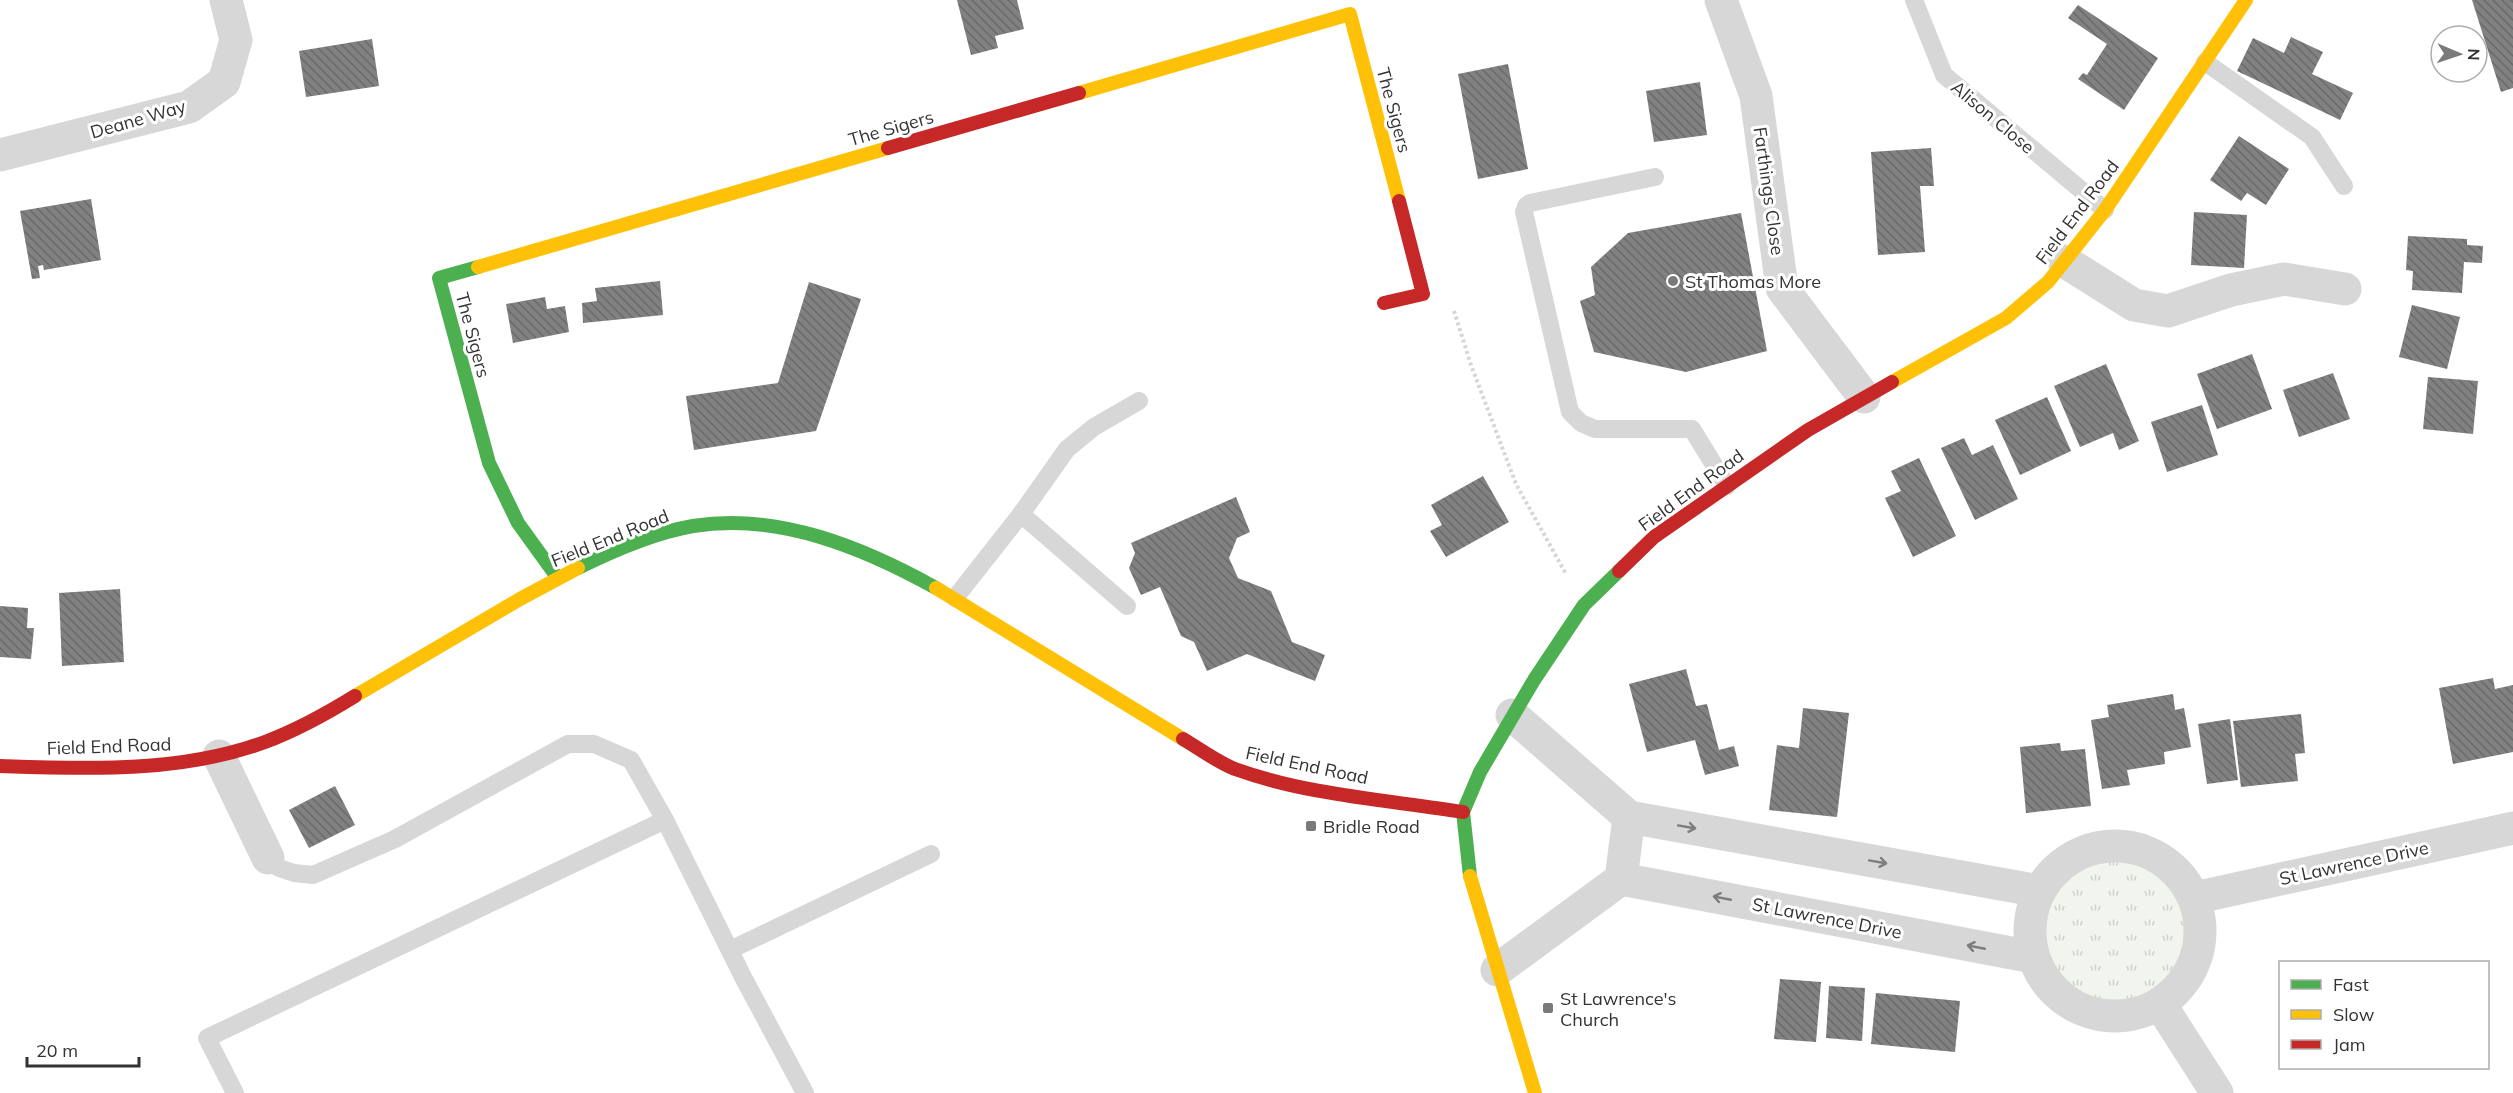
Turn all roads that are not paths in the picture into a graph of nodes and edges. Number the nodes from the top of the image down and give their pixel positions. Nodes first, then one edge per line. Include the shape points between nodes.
1 (226, 0) edge
2 (1721, 0) edge
3 (1914, 0) edge
4 (2246, 0) edge
5 (2205, 62) junction
6 (0, 155) edge
7 (1655, 177) dead end
8 (2344, 186) dead end
9 (2105, 210) junction
10 (2064, 261) junction
11 (2345, 289) dead end
12 (1384, 303) dead end
13 (1864, 397) junction
14 (1139, 401) dead end
15 (1727, 486) junction
16 (1021, 514) junction
17 (556, 577) junction
18 (955, 598) junction
19 (1126, 606) dead end
20 (1512, 716) junction
21 (219, 756) junction
22 (0, 766) edge
23 (1463, 812) junction
24 (1629, 817) junction
25 (664, 820) junction
26 (2513, 828) edge
27 (931, 854) dead end
28 (268, 858) joint
29 (1621, 879) junction
30 (2039, 891) junction
31 (2194, 898) junction
32 (730, 950) junction
33 (2033, 957) junction
34 (1497, 970) junction
35 (2160, 1004) junction
36 (235, 1093) edge
37 (805, 1093) edge
38 (1535, 1093) edge
39 (2217, 1093) edge

1 - 6 street, Deane Way via 236,40 224,82 189,107
2 - 13 street, Farthings Close via 1756,96 1782,288
3 - 9 lane, Alison Close via 1944,75
4 - 5 street, Field End Road
5 - 8 lane via 2312,137
5 - 9 street, Field End Road
7 - 15 lane via 1530,202 1526,206 1524,212 1570,412 1595,429 1692,429
9 - 10 street, Field End Road
10 - 11 street via 2134,305 2168,311 2231,290 2284,279
10 - 13 street, Field End Road via 2048,282 2006,318
12 - 17 street, The Sigers via 1423,294 1350,14 439,278 499,490 533,549
13 - 15 street, Field End Road
14 - 16 lane via 1094,427 1067,449
15 - 20 street, Field End Road via 1654,537 1584,605
16 - 18 lane
16 - 19 lane
17 - 18 street, Field End Road via 679,529 736,524 786,529 837,542 909,572
17 - 21 street, Field End Road via 298,727
18 - 23 street, Field End Road via 1233,768 1261,778
20 - 23 street, Field End Road via 1480,772
20 - 24 street
21 - 22 street, Field End Road via 146,766
21 - 28 street
23 - 34 street via 1469,874
24 - 29 street
24 -> 30 street
25 - 28 lane via 631,760 581,742 568,744 395,839 313,875 279,868
25 - 32 lane
25 - 36 lane via 207,1038
26 - 31 street, St Lawrence Drive
27 - 32 lane
33 -> 29 street, St Lawrence Drive
29 - 34 street
30 - 31 street via 2057,868 2082,851 2097,846 2127,846 2163,859 2184,880
30 - 33 street via 2029,928
31 - 35 street via 2201,927 2196,960 2181,986
32 - 37 lane
33 - 35 street via 2056,993 2079,1009 2108,1017 2133,1015
34 - 38 street
35 - 39 street

